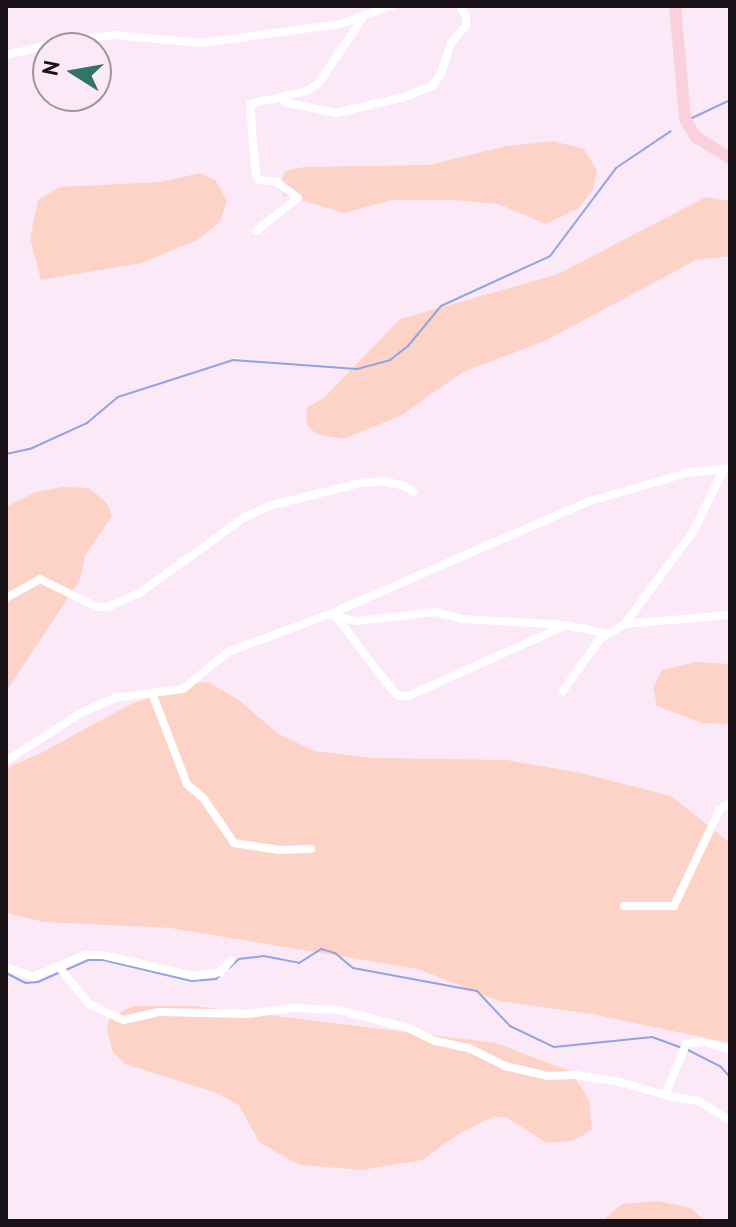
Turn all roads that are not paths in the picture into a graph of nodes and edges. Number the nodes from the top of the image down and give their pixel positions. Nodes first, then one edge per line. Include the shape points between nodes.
1 (391, 6) edge
2 (460, 6) edge
3 (675, 6) edge
4 (364, 16) junction
5 (6, 55) edge
6 (263, 99) junction
7 (284, 102) junction
8 (284, 113) dead end
9 (730, 158) edge
10 (256, 231) dead end
11 (727, 470) edge
12 (413, 492) dead end
13 (6, 598) edge
14 (335, 615) junction
15 (730, 615) edge
16 (625, 624) junction
17 (566, 625) junction
18 (605, 633) junction
19 (563, 691) dead end
20 (152, 693) junction
21 (6, 761) edge
22 (730, 803) edge
23 (311, 849) dead end
24 (624, 906) dead end
25 (231, 960) dead end
26 (6, 967) edge
27 (61, 972) junction
28 (730, 1049) edge
29 (666, 1093) junction
30 (730, 1120) edge

1 - 4 street
2 - 7 street via 466,26 451,43 432,86 336,113
3 - 9 street via 685,119 696,137
4 - 5 street via 201,43 115,35
4 - 6 street via 319,83 307,91
6 - 7 street
6 - 10 street via 250,104 256,176 277,182 298,198
7 - 8 street
11 - 14 street via 687,473 587,502
11 - 16 street via 693,532
12 - 13 street via 384,481 361,483 272,505 233,524 141,592 108,607 97,607 40,579
14 - 17 street via 358,621 435,612 463,619
14 - 17 street via 399,696
14 - 20 street via 228,652 183,689
15 - 16 street
16 - 18 street
17 - 18 street
18 - 19 street
20 - 21 street via 114,698 81,713
20 - 23 street via 187,784 234,843
22 - 24 street via 720,809 674,906
25 - 27 street via 220,972 193,976 85,955
26 - 27 street via 33,977
27 - 29 street via 89,1004 124,1020 160,1012 339,1010 469,1048 505,1066
28 - 29 street via 703,1042 684,1049
29 - 30 street via 712,1106

